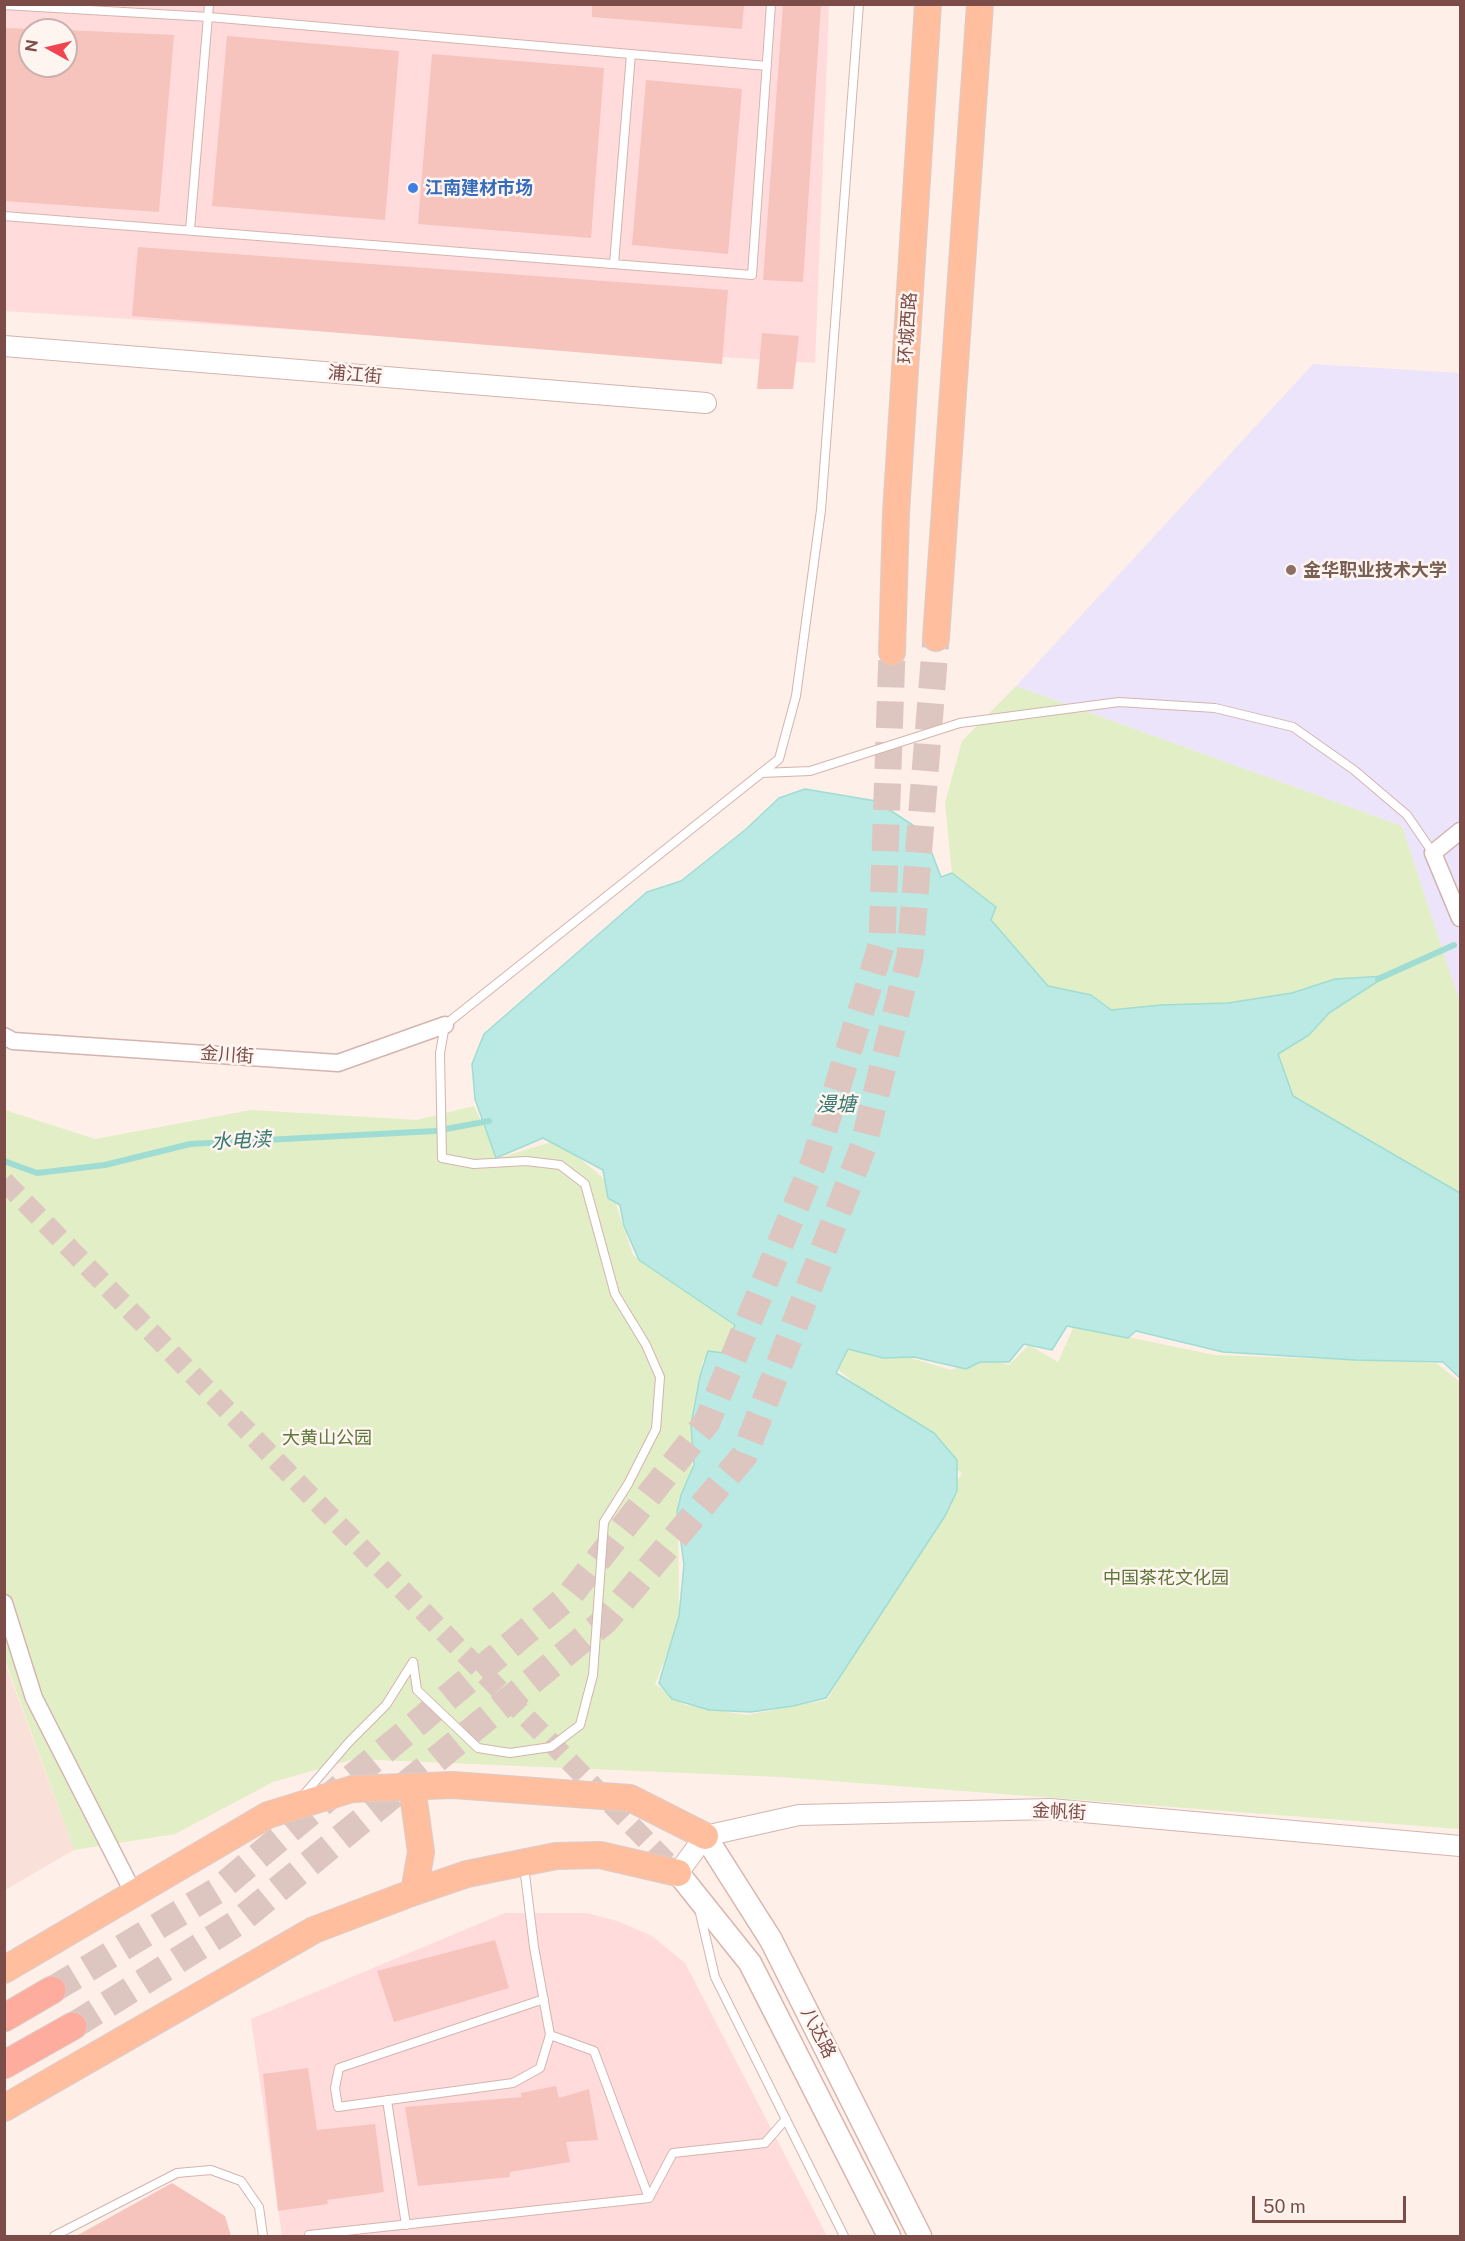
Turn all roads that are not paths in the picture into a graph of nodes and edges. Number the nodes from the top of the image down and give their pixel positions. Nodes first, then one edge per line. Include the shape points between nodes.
1 (4, 4) edge
2 (209, 4) edge
3 (771, 4) edge
4 (859, 4) edge
5 (928, 4) edge
6 (980, 4) edge
7 (208, 17) junction
8 (632, 54) junction
9 (766, 66) junction
10 (4, 216) edge
11 (190, 230) junction
12 (614, 264) junction
13 (4, 346) edge
14 (706, 403) dead end
15 (936, 638) tunnel mouth
16 (892, 652) tunnel mouth
17 (761, 773) junction
18 (1461, 831) edge
19 (1433, 853) junction
20 (1461, 918) edge
21 (445, 1025) junction
22 (4, 1036) edge
23 (4, 1603) edge
24 (412, 1786) junction
25 (293, 1807) junction
26 (705, 1836) junction
27 (1461, 1846) edge
28 (523, 1862) junction
29 (678, 1873) junction
30 (414, 1892) junction
31 (134, 1894) junction
32 (697, 1898) junction
33 (4, 1970) edge
34 (52, 1990) tunnel mouth
35 (544, 1999) junction
36 (4, 2018) edge
37 (73, 2026) tunnel mouth
38 (550, 2035) junction
39 (4, 2065) edge
40 (387, 2100) junction
41 (4, 2108) edge
42 (786, 2119) junction
43 (649, 2198) junction
44 (406, 2225) junction
45 (309, 2235) edge
46 (54, 2236) edge
47 (263, 2236) edge
48 (844, 2236) edge
49 (889, 2236) edge
50 (920, 2236) edge

1 - 7 lane
2 - 7 lane
3 - 9 lane
4 - 17 lane via 821,510 796,696 779,759
5 - 16 main road, 环城西路 via 897,501
6 - 15 main road
7 - 8 lane
7 - 11 lane
8 - 9 lane
8 - 12 lane
9 - 12 lane via 752,275
10 - 11 lane
11 - 12 lane
13 - 14 street, 浦江街
17 - 19 lane via 810,771 960,723 1119,702 1215,708 1293,727 1354,770 1407,815
17 - 21 lane
18 - 19 street
19 - 20 street
21 - 22 street, 金川街 via 338,1063 13,1041
21 - 25 lane via 440,1053 442,1158 474,1164 526,1161 560,1165 585,1185 615,1294 660,1377 656,1429 604,1522 593,1675 580,1725 551,1747 510,1753 478,1748 417,1690 413,1662 386,1705
23 - 31 street via 34,1698
24 - 25 main road via 352,1789
24 - 26 main road via 453,1785 630,1798
24 - 30 main road via 421,1852
25 - 31 main road via 268,1815
26 - 27 street, 金帆街 via 799,1815 1050,1809
26 - 29 street
26 - 50 main road, 八达路 via 771,1940
28 - 29 main road via 600,1855
28 - 30 main road via 467,1874
28 - 35 lane
29 - 32 main road
30 - 41 main road via 314,1930
31 - 33 main road
32 - 42 lane via 715,1977
32 - 49 main road via 750,1963
34 - 36 highway
35 - 38 lane
35 - 40 lane via 339,2068 335,2088 338,2107
37 - 39 highway
38 - 40 lane via 540,2068 513,2083
38 - 43 lane via 594,2050
40 - 44 lane
42 - 43 lane via 765,2143 673,2153
42 - 48 lane
43 - 44 lane
44 - 45 lane
46 - 47 lane via 177,2173 211,2170 241,2181 259,2206

